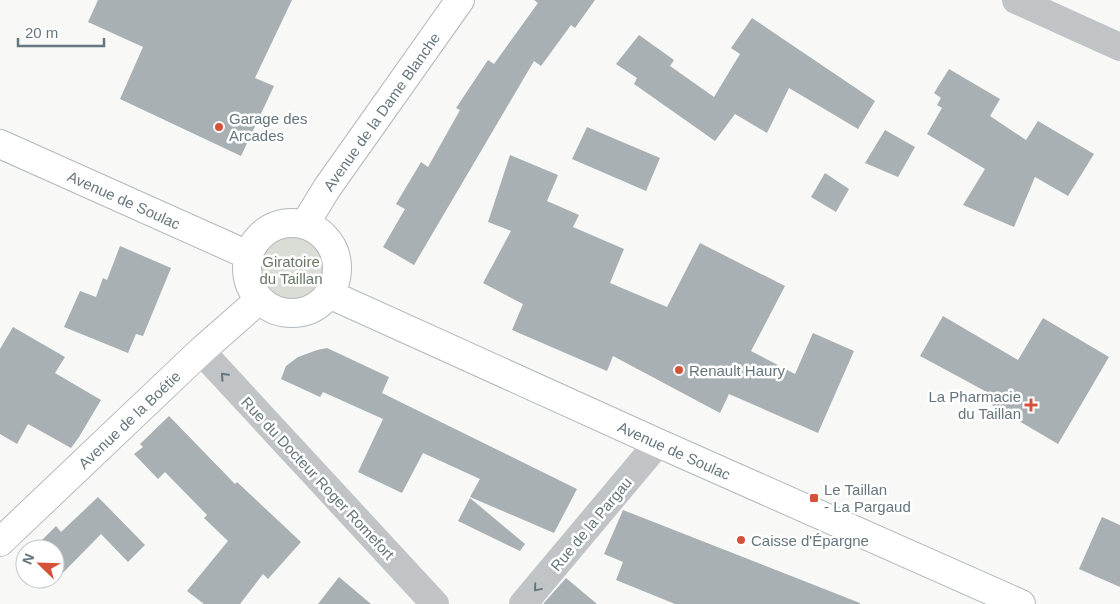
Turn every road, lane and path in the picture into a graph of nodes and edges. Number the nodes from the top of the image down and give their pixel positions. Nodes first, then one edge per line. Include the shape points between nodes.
1 (460, 0) edge
2 (1016, 0) edge
3 (1120, 47) edge
4 (0, 144) edge
5 (305, 224) junction
6 (248, 255) junction
7 (329, 294) junction
8 (259, 300) junction
9 (201, 351) junction
10 (658, 443) junction
11 (0, 542) edge
12 (435, 604) edge
13 (523, 604) edge
14 (1021, 604) edge

1 - 5 main road, Avenue de la Dame Blanche
2 - 3 street
4 - 6 main road, Avenue de Soulac
5 - 6 main road via 272,227 260,235
5 - 7 main road via 323,235 333,248 337,266
6 - 8 main road via 248,282
7 - 8 main road via 314,308 293,314 276,311
7 - 10 main road, Avenue de Soulac
8 - 9 main road, Avenue de la Boétie
9 - 11 main road, Avenue de la Boétie
12 -> 9 street, Rue du Docteur Roger Romefort
10 -> 13 street, Rue de la Pargau
10 - 14 main road, Avenue de Soulac

